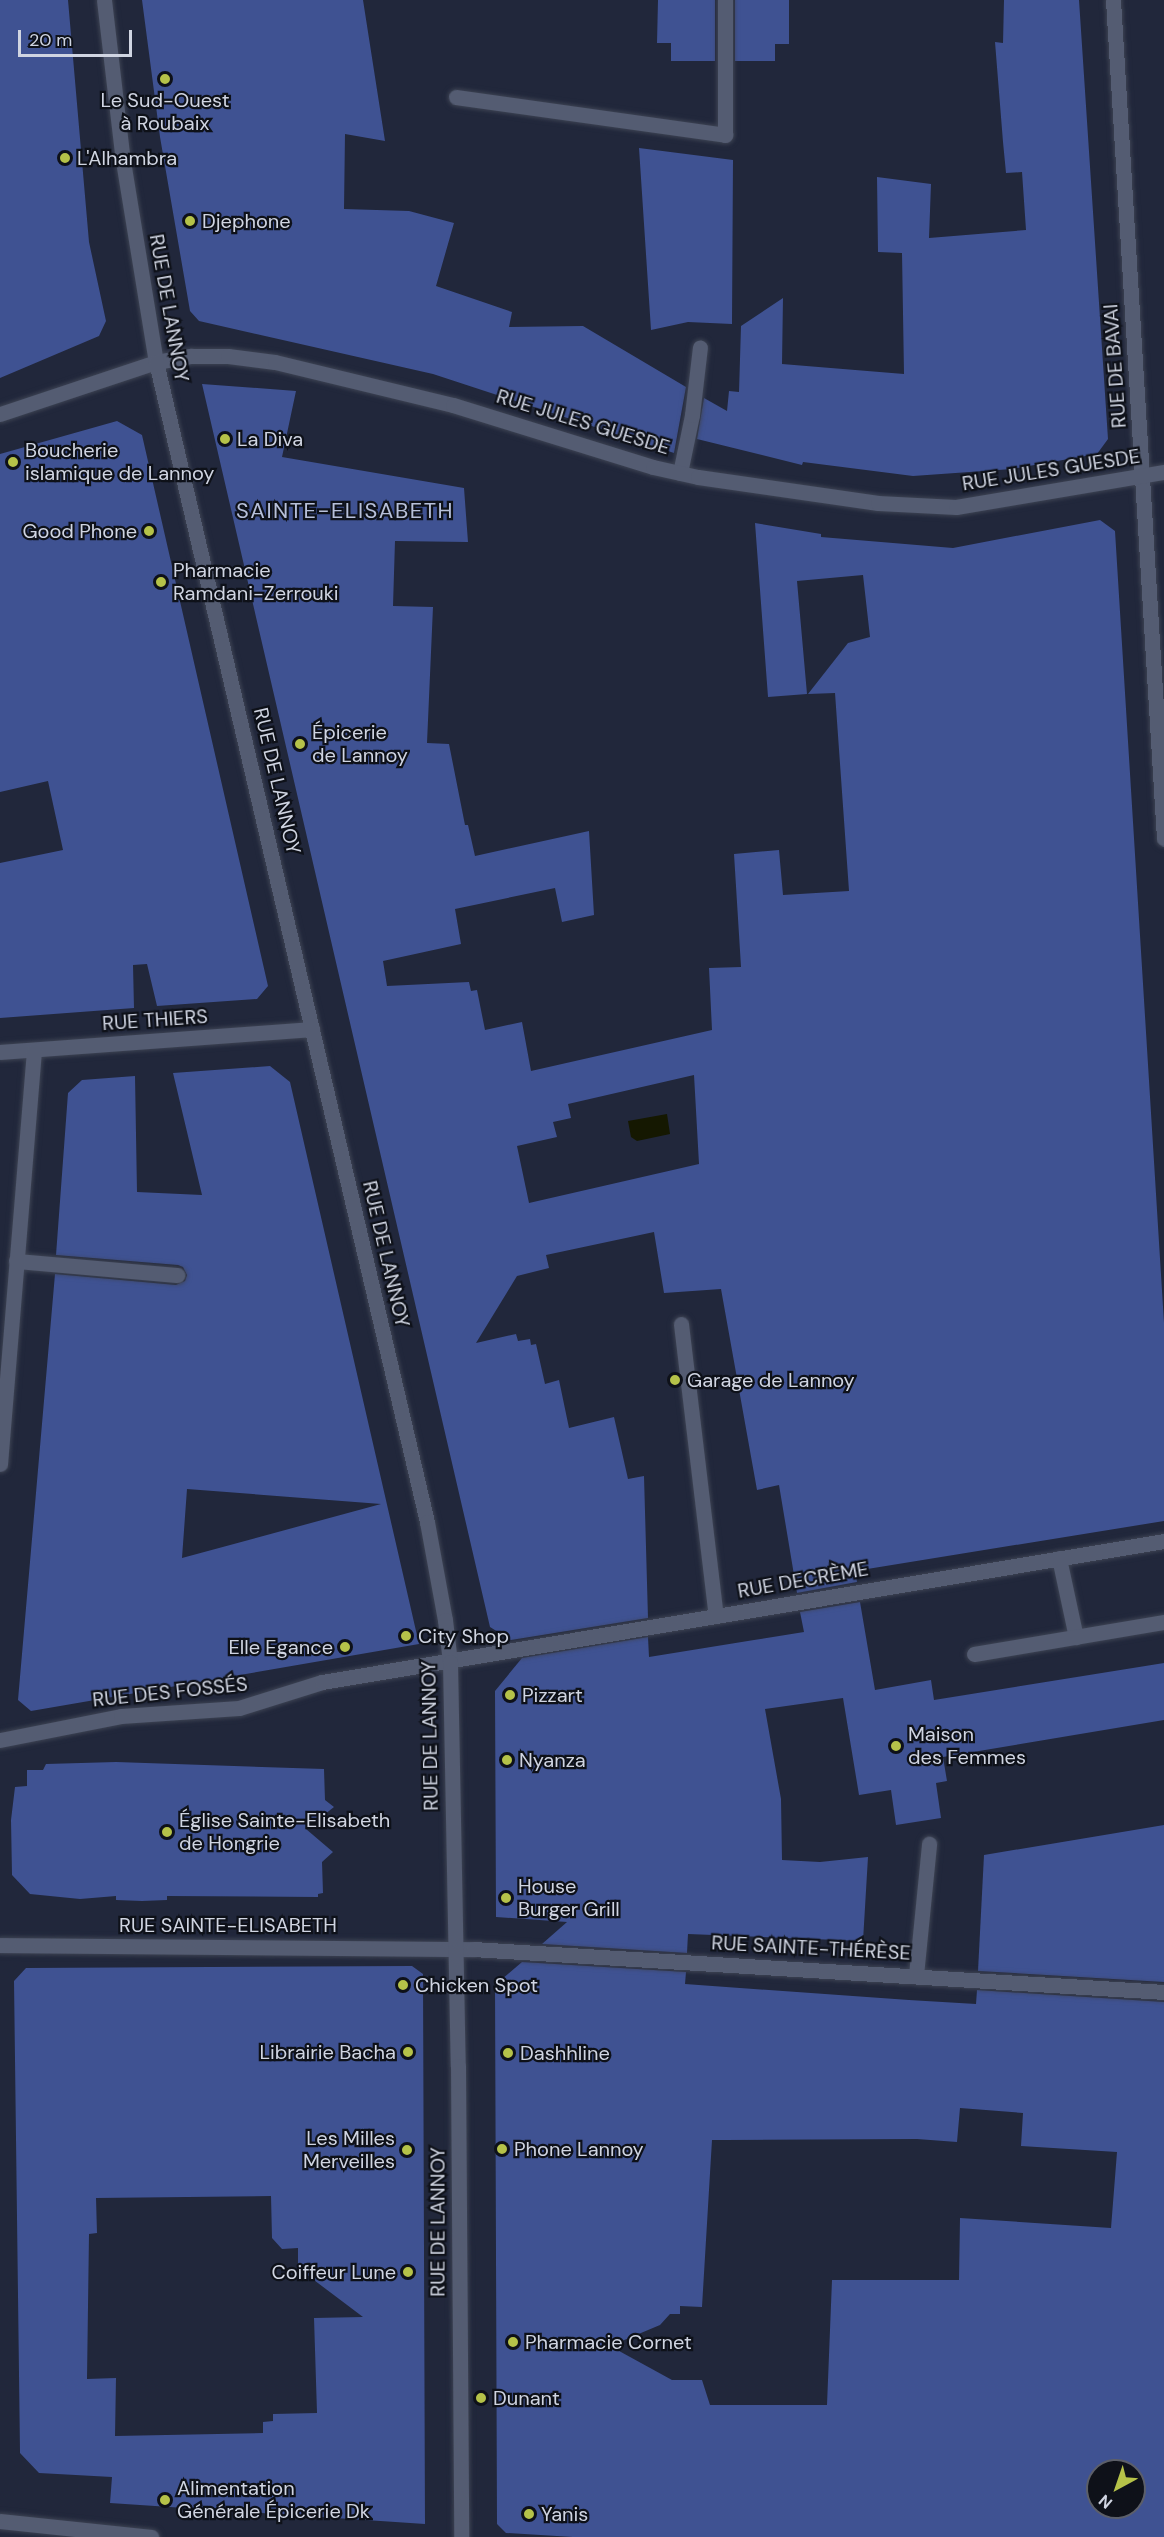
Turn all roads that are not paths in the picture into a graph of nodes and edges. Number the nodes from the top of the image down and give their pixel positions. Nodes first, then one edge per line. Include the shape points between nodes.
1 (104, 0) edge
2 (725, 0) edge
3 (1113, 0) edge
4 (456, 97) dead end
5 (700, 347) dead end
6 (156, 362) junction
7 (0, 414) edge
8 (680, 472) junction
9 (1164, 472) edge
10 (1143, 476) junction
11 (1164, 838) edge
12 (312, 1029) junction
13 (34, 1050) junction
14 (0, 1052) edge
15 (16, 1261) junction
16 (177, 1275) dead end
17 (681, 1324) dead end
18 (0, 1464) edge
19 (1164, 1541) edge
20 (1059, 1558) junction
21 (716, 1616) junction
22 (1164, 1622) edge
23 (1076, 1637) junction
24 (974, 1654) dead end
25 (450, 1662) junction
26 (0, 1740) edge
27 (928, 1844) dead end
28 (0, 1945) edge
29 (455, 1948) junction
30 (916, 1975) junction
31 (1164, 1992) edge
32 (0, 2521) edge
33 (151, 2537) edge
34 (460, 2537) edge

1 - 6 street, RUE DE LANNOY via 123,161
2 - 4 street via 725,135
3 - 10 street, RUE DE BAVAI
5 - 8 street
6 - 7 street, RUE JULES GUESDE
6 - 8 street, RUE JULES GUESDE via 191,356 228,356 275,362 453,405 613,456
6 - 12 street, RUE DE LANNOY
8 - 10 street, RUE JULES GUESDE via 878,503 933,507 986,503
9 - 10 street, RUE JULES GUESDE
10 - 11 street, RUE DE BAVAI
12 - 13 street, RUE THIERS
12 - 25 street, RUE DE LANNOY via 427,1522
13 - 14 street, RUE THIERS
13 - 15 street
15 - 16 street
15 - 18 street
17 - 21 street
19 - 20 street, RUE DECRÈME
20 - 21 street, RUE DECRÈME
20 - 23 street
21 - 25 street, RUE DECRÈME
22 - 23 street
23 - 24 street
25 - 26 street, RUE DES FOSSÉS via 322,1682 251,1706 121,1716
25 - 29 street, RUE DE LANNOY
27 - 30 street
28 - 29 street, RUE SAINTE-ELISABETH
29 - 30 street, RUE SAINTE-THÉRÈSE
29 - 34 street, RUE DE LANNOY
30 - 31 street, RUE SAINTE-THÉRÈSE
32 - 33 street

